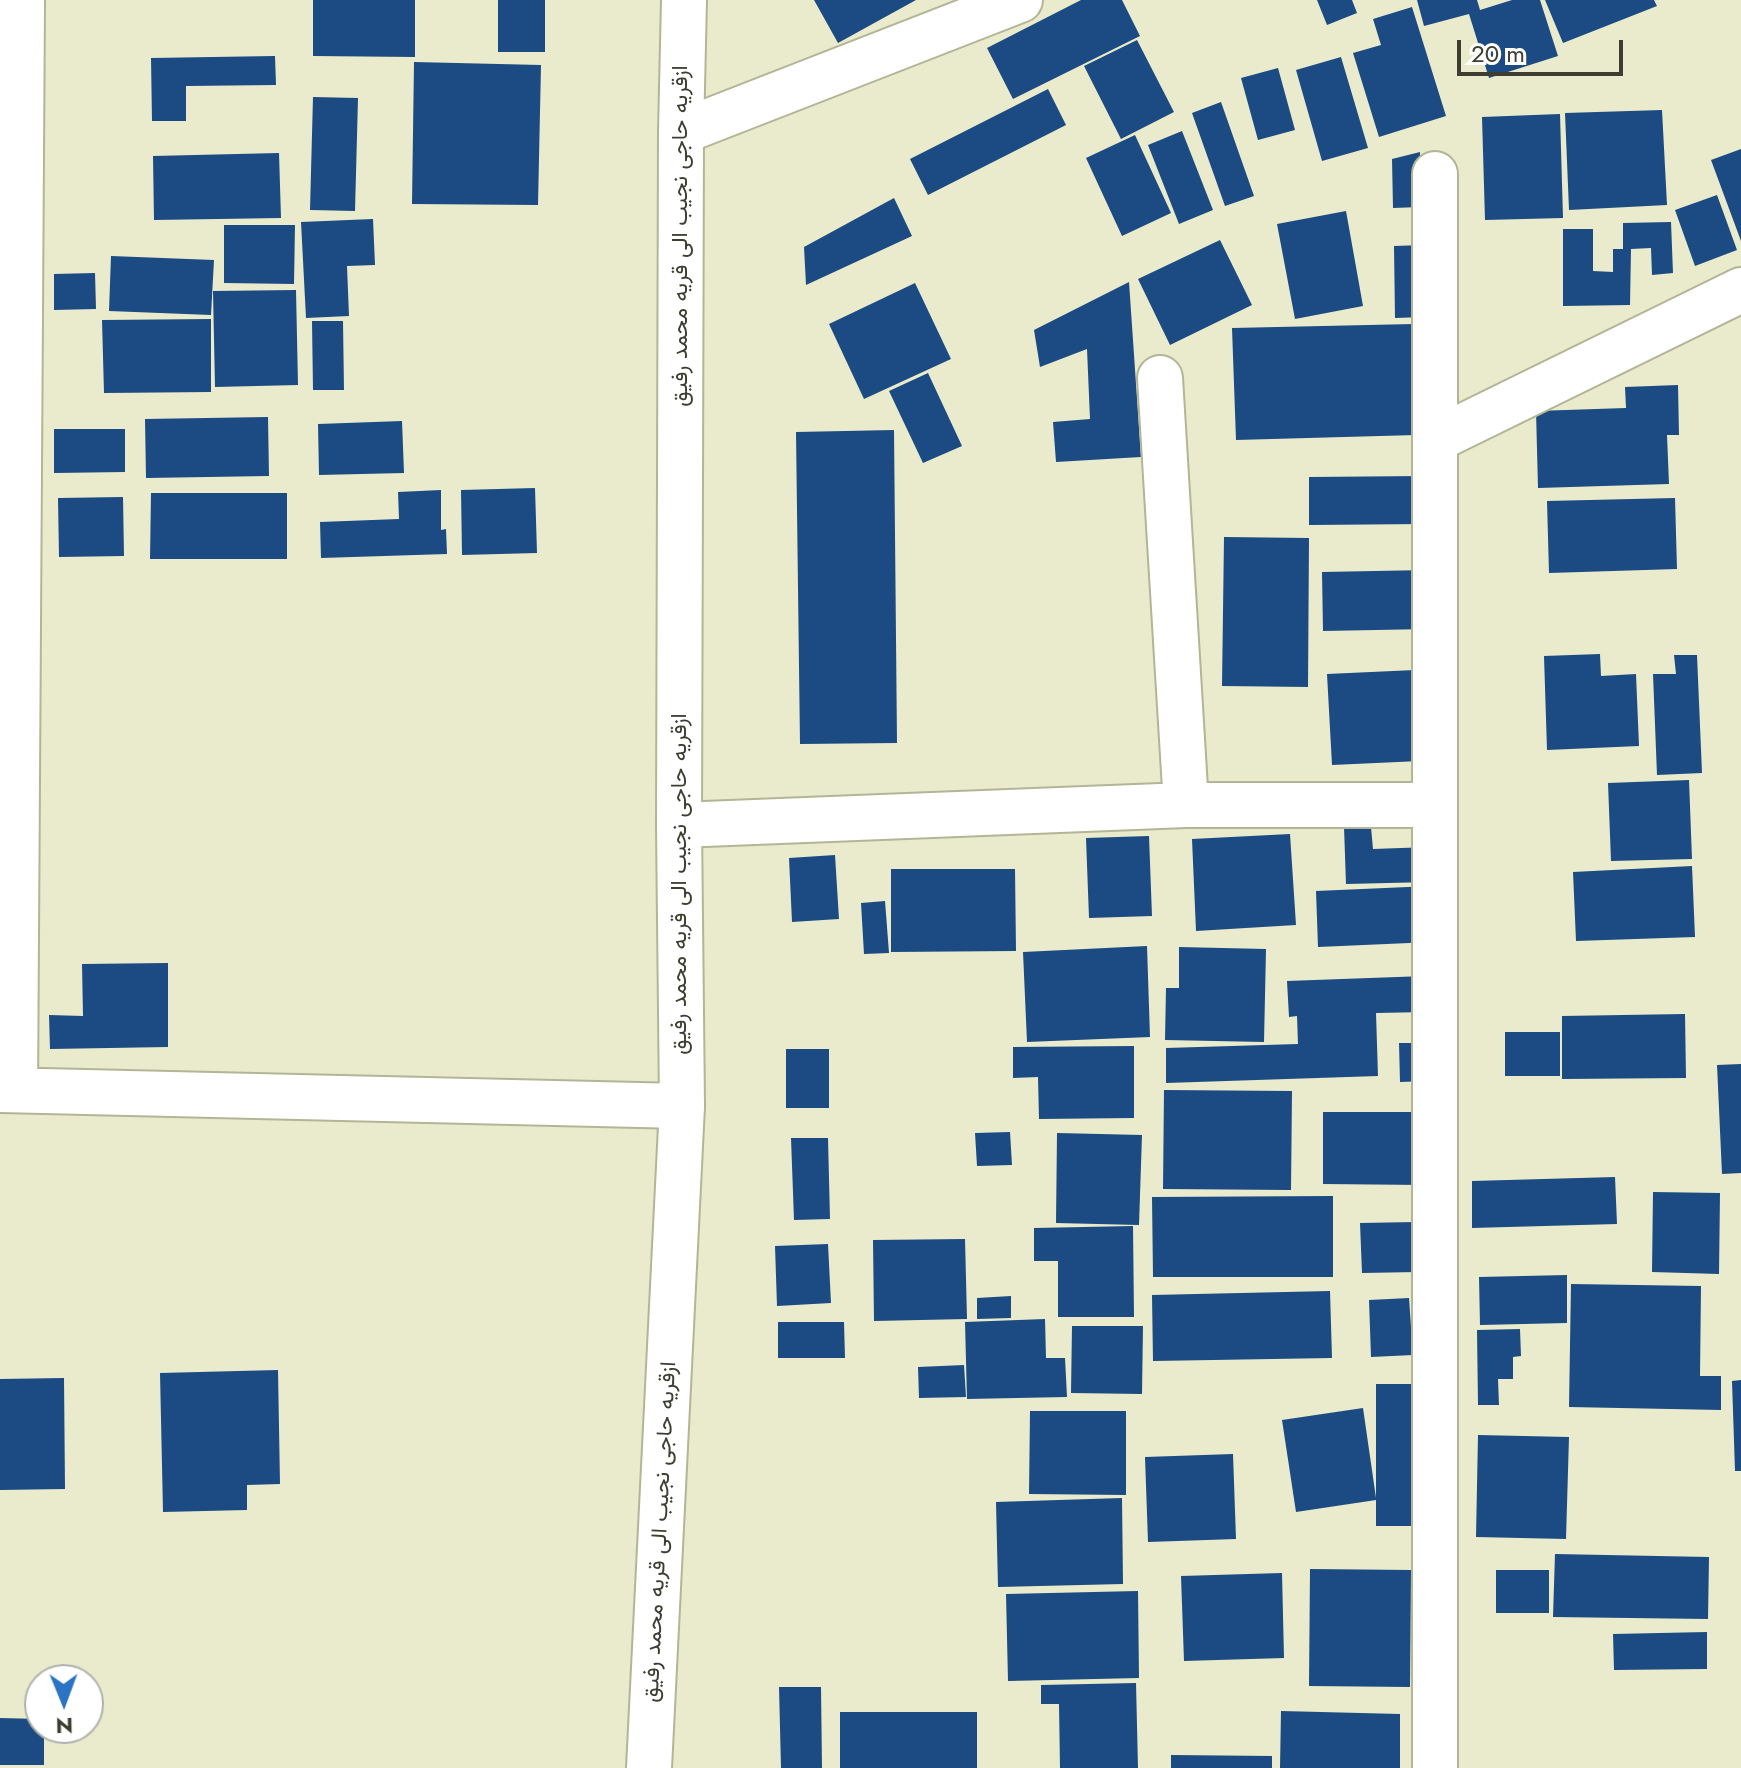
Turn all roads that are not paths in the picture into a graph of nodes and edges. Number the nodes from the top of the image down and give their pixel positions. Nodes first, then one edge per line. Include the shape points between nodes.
1 (22, 0) edge
2 (684, 0) edge
3 (1020, 0) edge
4 (681, 132) junction
5 (1435, 174) dead end
6 (1741, 290) edge
7 (10, 323) edge
8 (1160, 378) dead end
9 (1435, 440) junction
10 (1186, 805) junction
11 (1435, 805) junction
12 (679, 825) junction
13 (8, 1090) edge
14 (682, 1106) junction
15 (649, 1768) edge
16 (1435, 1768) edge

1 - 7 street
2 - 4 street, ازقریه حاجی نجیب الی قریه محمد رفیق
3 - 4 street
4 - 12 street, ازقریه حاجی نجیب الی قریه محمد رفیق
5 - 9 street
6 - 9 street
7 - 13 street
8 - 10 street
9 - 11 street
10 - 11 street
10 - 12 street
11 - 16 street
12 - 14 street, ازقریه حاجی نجیب الی قریه محمد رفیق
13 - 14 street
14 - 15 street, ازقریه حاجی نجیب الی قریه محمد رفیق

